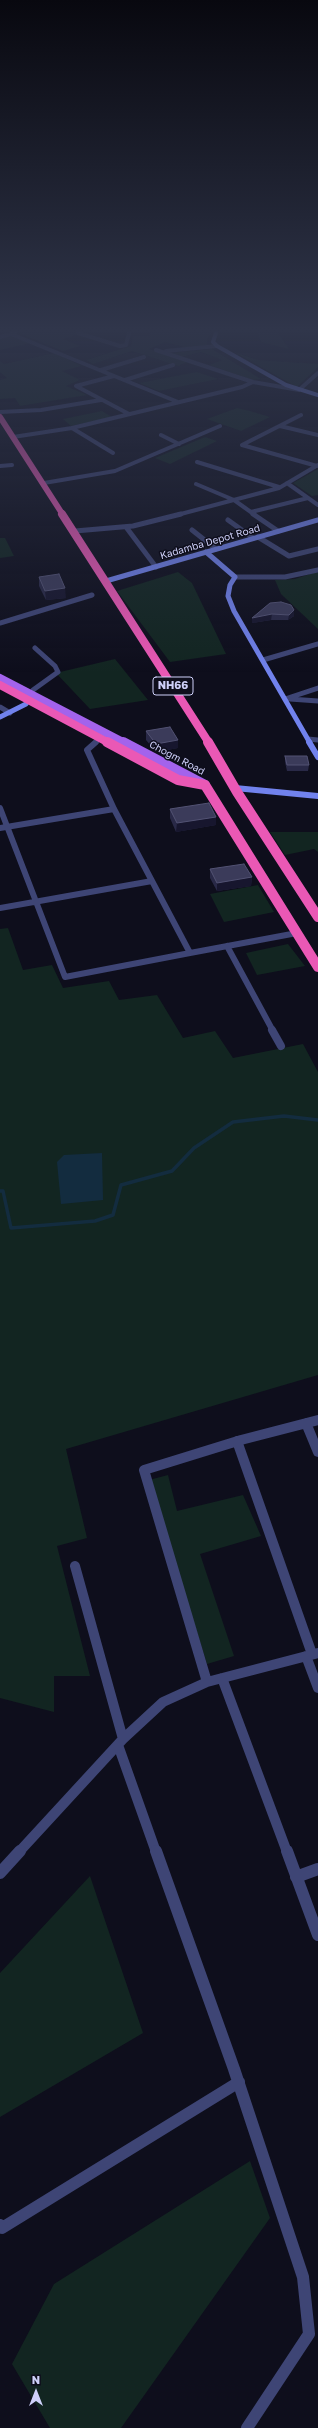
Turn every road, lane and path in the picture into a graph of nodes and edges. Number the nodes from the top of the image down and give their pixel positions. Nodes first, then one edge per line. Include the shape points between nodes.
1 (19, 446) edge
2 (102, 446) edge
3 (174, 446) edge
4 (243, 446) edge
5 (113, 453) dead end
6 (197, 462) dead end
7 (12, 465) dead end
8 (317, 465) edge
9 (0, 466) edge
10 (287, 483) junction
11 (44, 484) junction
12 (196, 484) dead end
13 (279, 488) junction
14 (308, 498) junction
15 (234, 500) junction
16 (318, 505) edge
17 (251, 512) junction
18 (228, 520) dead end
19 (318, 520) edge
20 (126, 527) junction
21 (192, 530) dead end
22 (278, 531) junction
23 (75, 532) junction
24 (256, 537) junction
25 (216, 549) junction
26 (318, 549) edge
27 (206, 552) junction
28 (156, 567) junction
29 (318, 570) edge
30 (235, 577) junction
31 (106, 581) junction
32 (92, 595) dead end
33 (0, 616) edge
34 (3, 622) edge
35 (318, 644) edge
36 (35, 648) dead end
37 (263, 660) junction
38 (0, 678) edge
39 (0, 685) edge
40 (318, 688) edge
41 (30, 696) junction
42 (285, 699) junction
43 (318, 702) edge
44 (0, 708) edge
45 (10, 713) junction
46 (0, 717) edge
47 (106, 733) junction
48 (98, 739) junction
49 (308, 739) junction
50 (318, 740) edge
51 (318, 757) edge
52 (205, 785) junction
53 (235, 788) junction
54 (318, 796) edge
55 (0, 808) edge
56 (114, 809) junction
57 (3, 828) edge
58 (152, 881) junction
59 (36, 902) junction
60 (0, 908) edge
61 (318, 917) edge
62 (297, 933) junction
63 (228, 946) junction
64 (190, 953) junction
65 (318, 967) edge
66 (281, 1046) dead end
67 (318, 1420) edge
68 (306, 1423) junction
69 (237, 1441) junction
70 (318, 1452) edge
71 (75, 1566) dead end
72 (312, 1654) edge
73 (222, 1678) junction
74 (206, 1682) junction
75 (318, 1688) edge
76 (120, 1742) junction
77 (318, 1869) edge
78 (0, 1873) edge
79 (296, 1877) junction
80 (318, 1935) edge
81 (239, 2082) junction
82 (0, 2225) edge
83 (247, 2428) edge

1 - 11 highway, NH66
2 - 5 street
3 - 11 street via 115,472
4 - 8 street
6 - 13 street
7 - 9 street
8 - 10 street
10 - 13 street
10 - 14 street
11 - 23 highway, NH66
12 - 15 street
13 - 15 street
14 - 16 street
14 - 17 street
15 - 17 street
15 - 20 street
17 - 22 street
18 - 24 street
19 - 22 street, Kadamba Depot Road
20 - 23 street
20 - 28 street
21 - 25 street
22 - 24 street, Kadamba Depot Road
23 - 31 highway, NH66
24 - 25 street, Kadamba Depot Road
24 - 26 street via 290,556
25 - 27 street, Kadamba Depot Road
27 - 28 street, Kadamba Depot Road
27 - 30 street
28 - 31 street, Kadamba Depot Road
29 - 30 street via 285,577
30 - 37 street via 228,596
31 - 53 highway, NH66 via 195,719
32 - 34 street
33 - 34 street
35 - 37 street
36 - 41 street via 56,666 58,672 33,690
37 - 42 street
38 - 41 main road, Chogm Road
39 - 41 highway, Chogm Road
40 - 42 street
41 - 45 street via 26,704
41 - 47 main road, Chogm Road
41 - 48 highway, Chogm Road
42 - 43 street
42 - 49 street
44 - 45 street
45 - 46 street
47 - 48 street
47 - 52 main road, Chogm Road
48 - 52 highway, Chogm Road via 178,780
48 - 56 street via 87,750
49 - 50 street
49 - 51 street
52 - 62 highway
53 - 54 street
53 - 61 highway, NH66
55 - 57 street
56 - 57 street
56 - 58 street
57 - 59 street
58 - 59 street
58 - 64 street
59 - 60 street
59 - 64 street via 66,977
62 - 63 street
62 - 65 highway
63 - 64 street
63 - 66 street
67 - 68 street
68 - 69 street
68 - 70 street
69 - 72 street
69 - 74 street via 144,1470
71 - 76 street
72 - 73 street
72 - 75 street
73 - 74 street
73 - 79 street
74 - 76 street via 163,1702
76 - 78 street
76 - 81 street
77 - 79 street
79 - 80 street
81 - 82 street via 2,2228
81 - 83 street via 303,2277 309,2334

